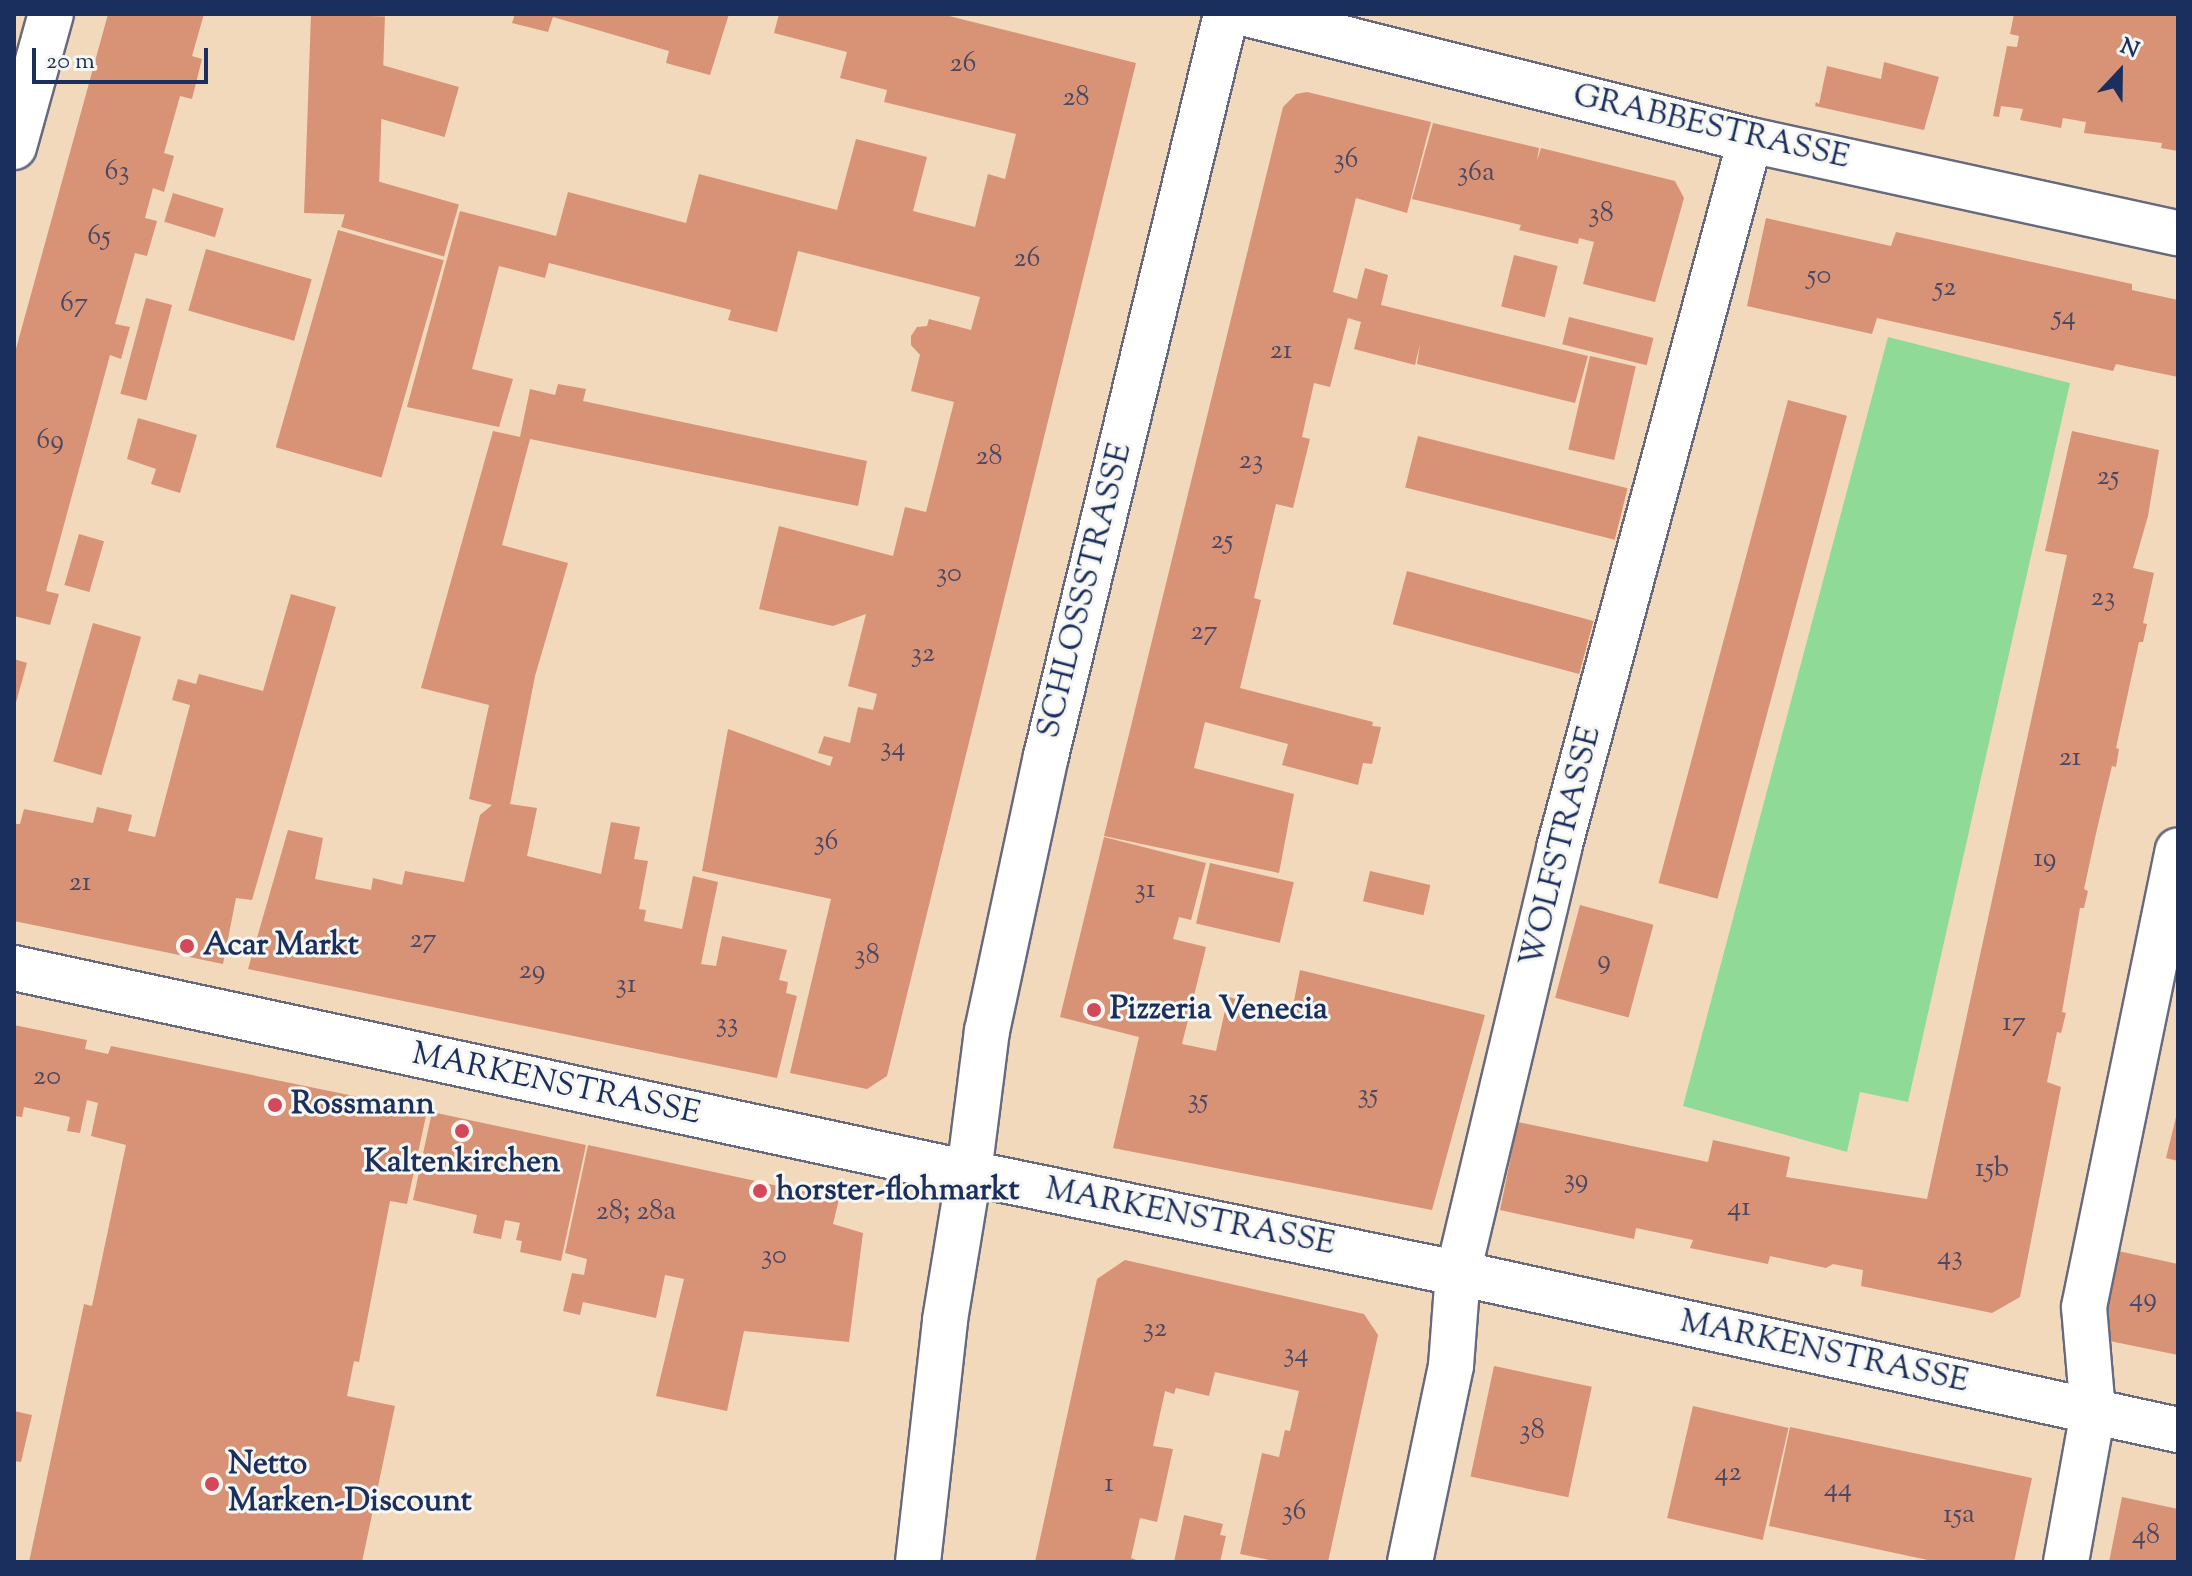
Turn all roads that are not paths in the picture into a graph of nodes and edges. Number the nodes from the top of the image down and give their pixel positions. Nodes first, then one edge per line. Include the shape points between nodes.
1 (51, 14) edge
2 (1226, 14) edge
3 (1247, 14) edge
4 (1750, 140) junction
5 (14, 147) edge
6 (2178, 233) edge
7 (2178, 851) edge
8 (14, 968) edge
9 (969, 1173) junction
10 (1458, 1273) junction
11 (2093, 1412) junction
12 (2178, 1430) edge
13 (918, 1562) edge
14 (1410, 1562) edge
15 (2066, 1562) edge

1 - 5 street
2 - 9 street, SCHLOSSSTRASSE via 1046,756 987,1031
3 - 4 street, GRABBESTRASSE
4 - 6 street, GRABBESTRASSE
4 - 10 street, WOLFSTRASSE via 1559,848
7 - 11 street via 2084,1307
8 - 9 street, MARKENSTRASSE
9 - 10 street, MARKENSTRASSE
9 - 13 street, SCHLOSSSTRASSE via 945,1320
10 - 11 street, MARKENSTRASSE
10 - 14 street, WOLFSTRASSE via 1451,1366
11 - 12 street, MARKENSTRASSE
11 - 15 street

